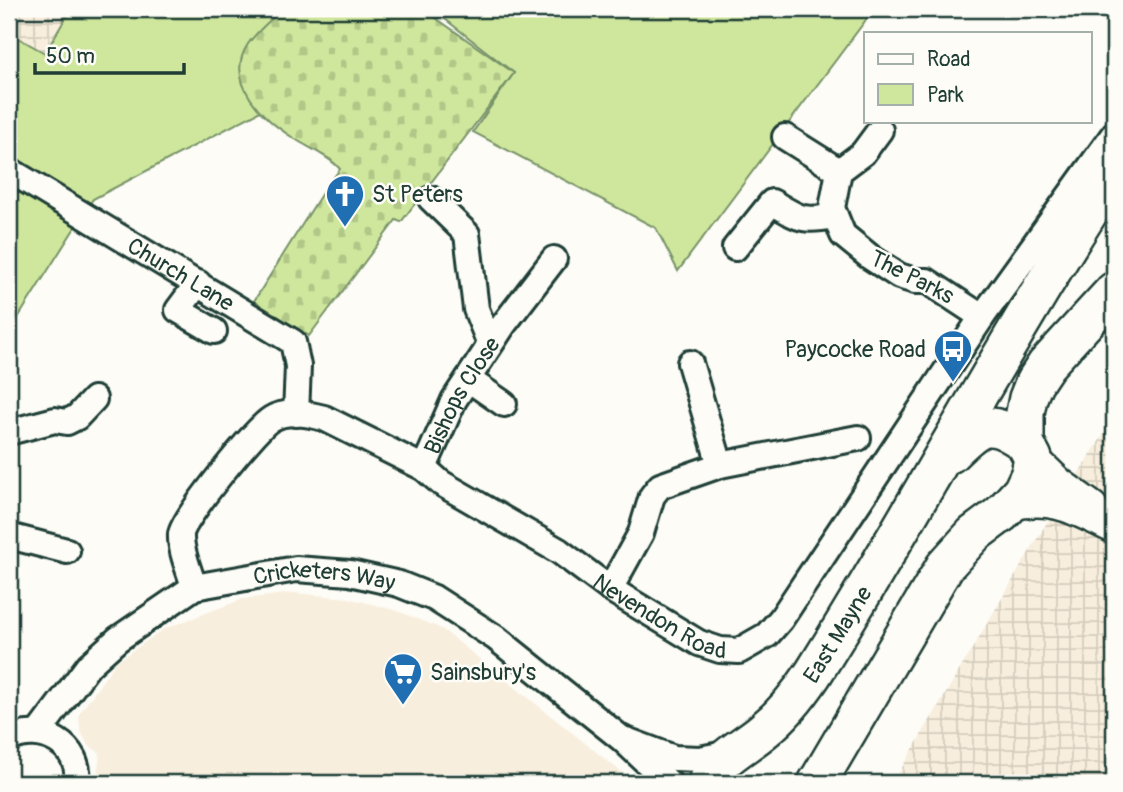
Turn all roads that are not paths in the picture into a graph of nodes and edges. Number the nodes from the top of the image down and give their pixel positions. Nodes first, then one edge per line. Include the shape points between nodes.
1 (880, 130) dead end
2 (1114, 134) edge
3 (785, 137) dead end
4 (9, 170) edge
5 (839, 171) junction
6 (1114, 173) edge
7 (431, 199) dead end
8 (835, 216) junction
9 (735, 248) dead end
10 (554, 259) dead end
11 (198, 283) junction
12 (1114, 291) edge
13 (982, 317) junction
14 (214, 331) dead end
15 (497, 334) junction
16 (690, 363) dead end
17 (468, 379) junction
18 (94, 399) dead end
19 (504, 404) dead end
20 (296, 414) junction
21 (9, 432) edge
22 (858, 438) dead end
23 (1029, 450) junction
24 (941, 463) junction
25 (720, 465) junction
26 (424, 468) junction
27 (1010, 505) junction
28 (1114, 526) edge
29 (9, 536) edge
30 (67, 551) dead end
31 (194, 587) junction
32 (610, 589) junction
33 (38, 733) junction
34 (9, 739) edge
35 (622, 739) junction
36 (730, 753) junction
37 (818, 776) edge
38 (77, 783) edge
39 (669, 783) edge
40 (707, 783) edge

1 - 5 street via 863,153
2 - 13 street, Nevendon Road
3 - 5 street
4 - 11 street, Church Lane
5 - 8 street via 832,208
6 - 24 main road, East Mayne via 972,403
7 - 15 street via 467,234 476,309
8 - 9 street via 809,221 772,202
8 - 13 street, The Parks via 843,235 870,257 899,276 927,281
10 - 15 street, Bishops Close
11 - 14 street via 178,310
11 - 20 street, Church Lane via 293,342 298,366
12 - 23 main road via 1034,383 1025,413
13 - 32 street, Nevendon Road via 767,635 738,651 720,650 699,643
15 - 17 street, Bishops Close
16 - 25 street
17 - 19 street
17 - 26 street, Bishops Close
18 - 21 street via 67,422 55,420
20 - 26 street, Nevendon Road via 324,418
20 - 31 street via 280,415 260,428 189,516 181,534
22 - 25 street
23 - 24 main road, East Mayne via 1005,429 991,426 970,434
23 - 27 main road via 1030,474
23 - 28 street via 1060,484
24 - 36 main road, East Mayne via 799,695 764,730
25 - 32 street via 660,486
26 - 32 street, Nevendon Road via 441,483 559,551
27 - 28 street via 1049,501
27 - 37 main road via 945,566
29 - 30 street
31 - 33 street, Cricketers Way via 118,639 89,665
31 - 35 street, Cricketers Way via 296,569 351,573 399,584 434,597 496,638
33 - 34 street
33 - 38 street via 57,739 72,754
35 - 36 street, Cricketers Way via 674,758
35 - 39 street, Cricketers Way
36 - 40 main road, East Mayne

